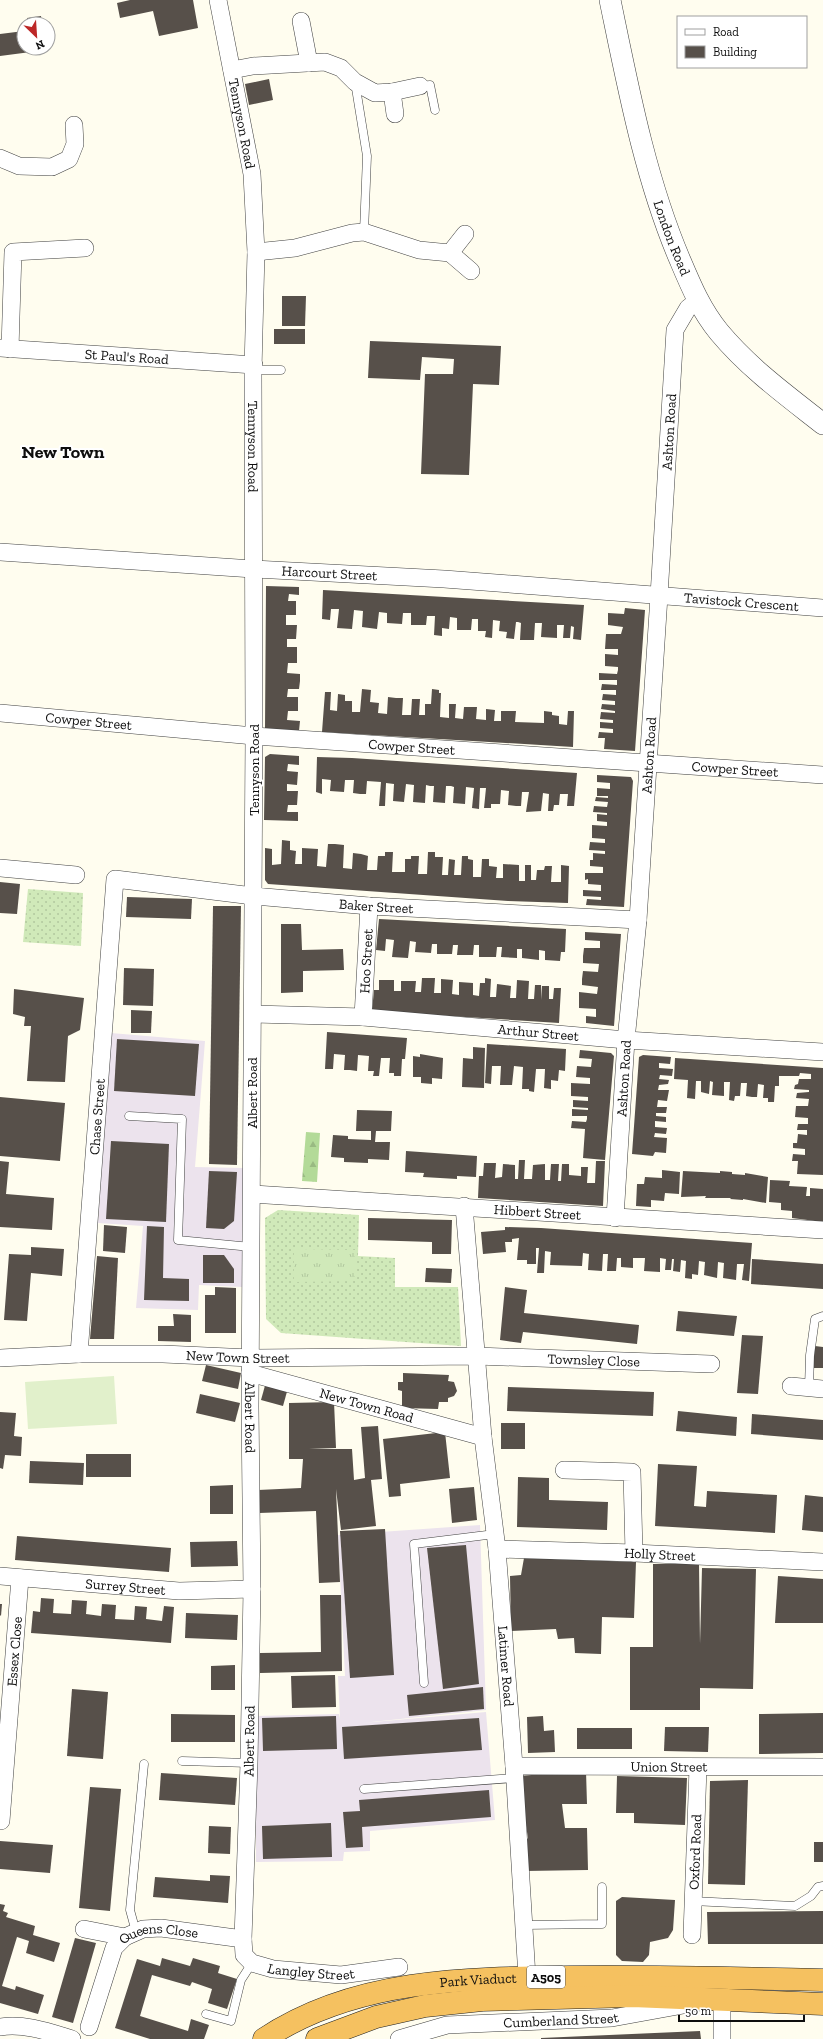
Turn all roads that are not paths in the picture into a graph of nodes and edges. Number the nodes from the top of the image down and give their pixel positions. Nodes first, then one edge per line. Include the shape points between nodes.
1 (218, 0) edge
2 (610, 0) edge
3 (301, 21) dead end
4 (309, 63) junction
5 (232, 70) junction
6 (355, 82) junction
7 (420, 86) joint
8 (392, 92) junction
9 (435, 110) dead end
10 (395, 114) dead end
11 (74, 125) dead end
12 (0, 158) edge
13 (364, 232) junction
14 (464, 234) dead end
15 (85, 248) dead end
16 (256, 252) junction
17 (450, 253) junction
18 (471, 271) dead end
19 (697, 301) junction
20 (5, 348) edge
21 (254, 367) junction
22 (281, 370) dead end
23 (823, 424) edge
24 (0, 552) edge
25 (254, 569) junction
26 (659, 596) junction
27 (823, 608) edge
28 (0, 713) edge
29 (254, 736) junction
30 (648, 763) junction
31 (823, 775) edge
32 (0, 868) edge
33 (76, 875) dead end
34 (115, 879) joint
35 (252, 896) junction
36 (369, 906) junction
37 (638, 920) junction
38 (253, 1014) junction
39 (363, 1017) junction
40 (626, 1040) junction
41 (823, 1052) edge
42 (130, 1116) dead end
43 (252, 1194) junction
44 (464, 1206) junction
45 (615, 1218) junction
46 (823, 1230) edge
47 (251, 1247) junction
48 (823, 1316) edge
49 (79, 1354) junction
50 (476, 1356) junction
51 (0, 1358) edge
52 (711, 1364) dead end
53 (250, 1365) junction
54 (791, 1386) dead end
55 (816, 1388) edge
56 (483, 1437) junction
57 (564, 1470) dead end
58 (496, 1542) junction
59 (634, 1553) junction
60 (823, 1562) edge
61 (0, 1576) edge
62 (20, 1578) junction
63 (252, 1589) junction
64 (424, 1682) dead end
65 (182, 1761) dead end
66 (249, 1763) junction
67 (144, 1764) dead end
68 (823, 1767) edge
69 (698, 1768) junction
70 (515, 1772) junction
71 (364, 1789) dead end
72 (1, 1821) dead end
73 (823, 1886) edge
74 (602, 1887) dead end
75 (692, 1901) junction
76 (524, 1925) junction
77 (84, 1929) dead end
78 (131, 1934) junction
79 (692, 1935) dead end
80 (243, 1939) junction
81 (252, 1963) junction
82 (399, 1967) dead end
83 (527, 1977) junction
84 (823, 1980) edge
85 (722, 1998) junction
86 (823, 2004) edge
87 (206, 2014) dead end
88 (0, 2027) edge
89 (89, 2027) dead end
90 (271, 2034) edge
91 (64, 2037) edge
92 (317, 2039) edge
93 (399, 2039) edge
94 (722, 2039) edge

1 - 5 street, Tennyson Road
2 - 19 street, London Road via 651,181
3 - 4 street
4 - 5 street via 252,66
4 - 6 street via 325,62 341,68
5 - 16 street, Tennyson Road via 252,174
6 - 8 street via 375,93
6 - 13 lane via 367,156
7 - 8 street
7 - 9 lane via 430,85
8 - 10 street
11 - 12 street via 75,144 69,159 52,167 19,166
13 - 16 street via 295,248
13 - 17 street via 419,250
14 - 17 street
15 - 20 street via 13,252
16 - 21 street, Tennyson Road
17 - 18 street
19 - 23 street, London Road via 718,331 739,354 764,378
19 - 26 street, Ashton Road via 688,308 674,330
20 - 21 street, St Paul's Road
21 - 22 lane
21 - 25 street, Tennyson Road
24 - 25 street, Harcourt Street
25 - 26 street, Harcourt Street via 444,579
25 - 29 street, Tennyson Road
26 - 27 street, Tavistock Crescent
26 - 30 street, Ashton Road
28 - 29 street, Cowper Street
29 - 30 street, Cowper Street
29 - 35 street, Tennyson Road
30 - 31 street, Cowper Street
30 - 37 street, Ashton Road
32 - 33 street
34 - 35 street, Baker Street
34 - 49 street, Chase Street
35 - 36 street, Baker Street
35 - 38 street, Albert Road
36 - 37 street, Baker Street
36 - 39 street, Hoo Street
37 - 40 street, Ashton Road
38 - 39 street, Arthur Street
38 - 43 street, Albert Road
39 - 40 street, Arthur Street
40 - 41 street, Arthur Street
40 - 45 street, Ashton Road
42 - 47 lane via 182,1119 178,1240
43 - 44 street, Hibbert Street
43 - 47 street, Albert Road
44 - 45 street, Hibbert Street
44 - 50 street, Latimer Road
45 - 46 street, Hibbert Street
47 - 53 street, Albert Road
48 - 55 lane via 815,1319 810,1355
49 - 51 street, New Town Street
49 - 53 street, New Town Street via 163,1354
50 - 52 street, Townsley Close
50 - 53 street, New Town Street
50 - 56 street, Latimer Road
53 - 56 street, New Town Road
53 - 63 street, Albert Road
54 - 55 street
56 - 58 street, Latimer Road
57 - 59 street via 632,1472
58 - 59 street, Holly Street
58 - 64 lane via 414,1544
58 - 70 street, Latimer Road
59 - 60 street, Holly Street
61 - 62 street, Surrey Street
62 - 63 street, Surrey Street via 179,1591
62 - 72 street, Essex Close
63 - 66 street, Albert Road
65 - 66 lane
66 - 80 street, Albert Road
67 - 78 lane via 130,1910
68 - 69 street, Union Street
69 - 70 street, Union Street
69 - 75 street, Oxford Road
70 - 71 lane
70 - 76 street, Latimer Road
73 - 75 lane via 818,1887 811,1896 795,1906
74 - 76 lane via 602,1924
75 - 79 street, Oxford Road
76 - 83 street, Latimer Road
77 - 78 street
78 - 80 street, Queens Close via 143,1929 161,1928
78 - 89 street, Queens Close via 114,1948
80 - 81 street, Langley Street via 244,1956
81 - 82 street, Langley Street via 273,1969 341,1975
81 - 87 lane via 241,1980 231,2021
83 - 84 highway, Park Viaduct / A505 via 691,1976
83 - 90 highway, Park Viaduct / A505 via 428,1983 385,1990 340,2002
85 - 86 highway, Park Viaduct / A505
85 - 92 highway, Park Viaduct / A505 via 633,1996 482,2000 425,2006 376,2017
85 - 93 street, Cumberland Street via 612,2018 447,2025
85 - 94 street
88 - 91 street via 34,2028

